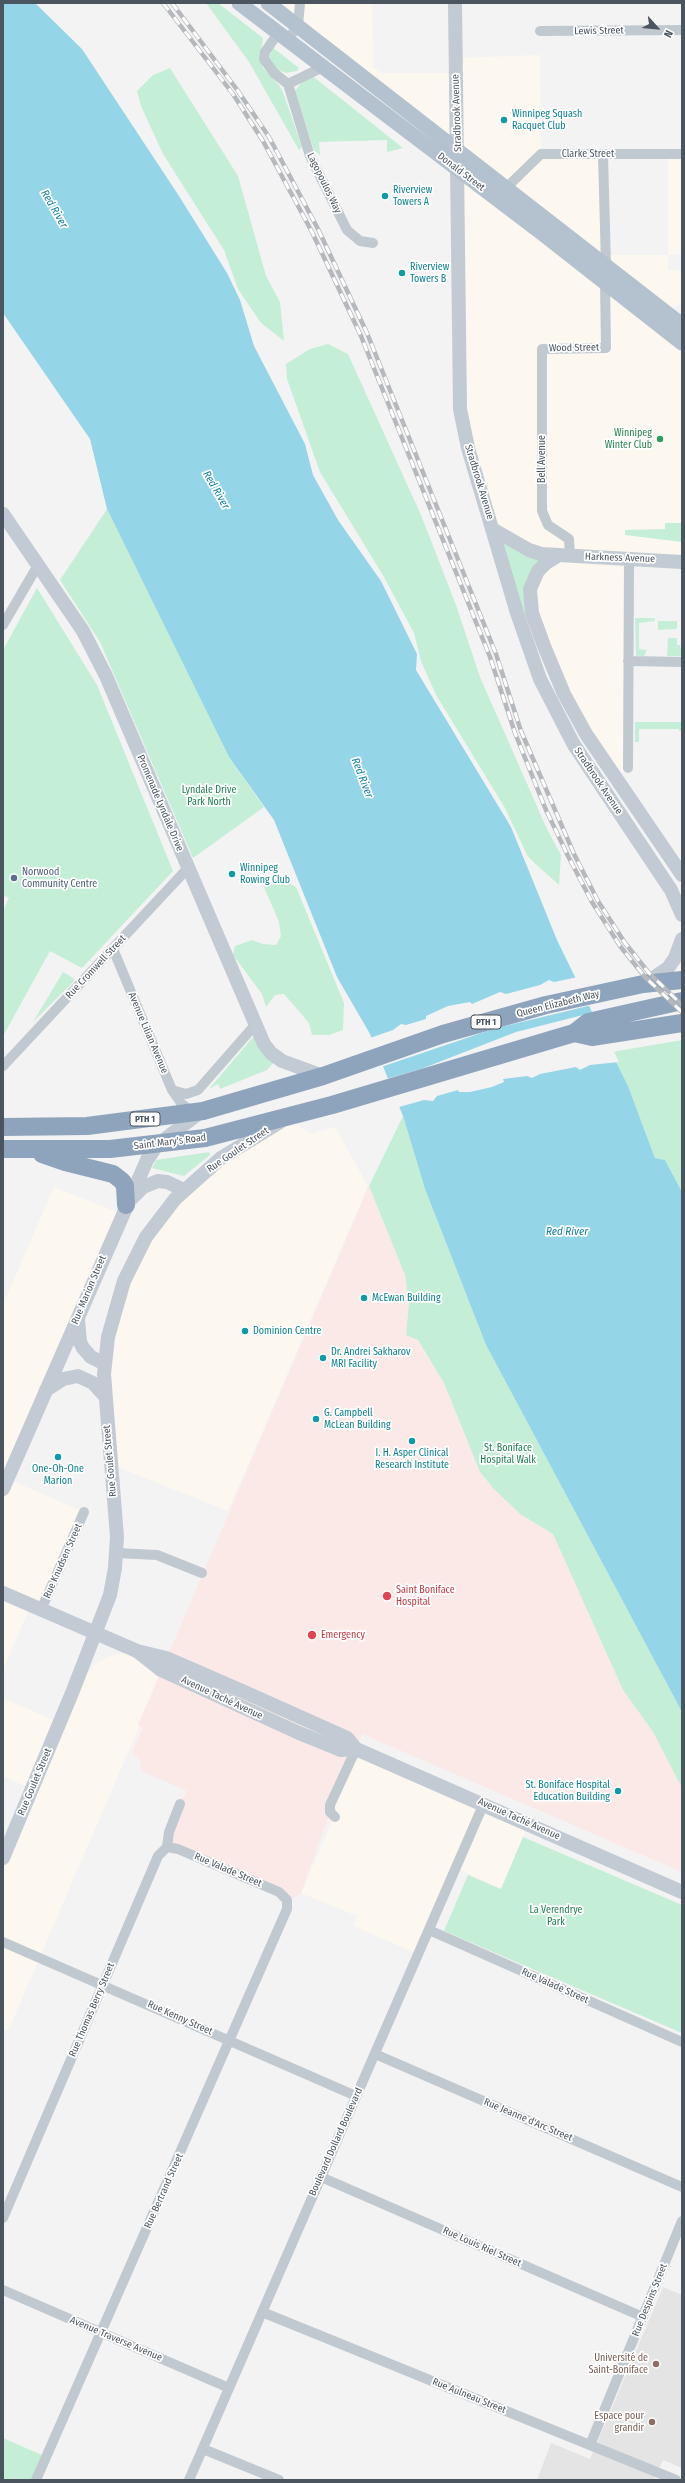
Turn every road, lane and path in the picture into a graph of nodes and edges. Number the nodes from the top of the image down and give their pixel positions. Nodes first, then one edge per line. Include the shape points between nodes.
1 (239, 3) edge
2 (268, 3) edge
3 (300, 3) edge
4 (455, 3) edge
5 (298, 26) junction
6 (682, 30) edge
7 (540, 32) dead end
8 (283, 36) junction
9 (323, 67) junction
10 (288, 84) junction
11 (458, 149) junction
12 (603, 154) junction
13 (682, 154) edge
14 (458, 169) junction
15 (507, 188) junction
16 (373, 243) dead end
17 (606, 265) junction
18 (605, 283) junction
19 (682, 325) edge
20 (682, 343) edge
21 (542, 349) joint
22 (3, 514) edge
23 (494, 530) junction
24 (564, 556) junction
25 (629, 558) junction
26 (679, 560) edge
27 (38, 564) junction
28 (3, 625) edge
29 (628, 662) junction
30 (682, 662) edge
31 (628, 768) dead end
32 (188, 868) junction
33 (682, 875) edge
34 (682, 915) edge
35 (682, 940) edge
36 (113, 949) junction
37 (682, 980) edge
38 (643, 984) junction
39 (682, 1001) edge
40 (630, 1021) junction
41 (682, 1023) edge
42 (255, 1025) junction
43 (3, 1066) edge
44 (323, 1076) junction
45 (172, 1090) junction
46 (197, 1111) junction
47 (287, 1118) junction
48 (87, 1126) junction
49 (3, 1127) edge
50 (157, 1145) junction
51 (3, 1149) edge
52 (28, 1149) junction
53 (70, 1150) junction
54 (184, 1190) junction
55 (126, 1205) junction
56 (78, 1317) junction
57 (105, 1364) junction
58 (45, 1391) junction
59 (104, 1395) junction
60 (3, 1489) edge
61 (84, 1512) dead end
62 (117, 1553) junction
63 (202, 1573) dead end
64 (3, 1593) edge
65 (41, 1610) junction
66 (96, 1633) junction
67 (137, 1651) junction
68 (242, 1691) junction
69 (236, 1704) junction
70 (356, 1749) junction
71 (484, 1803) junction
72 (180, 1804) dead end
73 (335, 1816) dead end
74 (167, 1847) junction
75 (3, 1858) edge
76 (682, 1892) edge
77 (287, 1900) joint
78 (428, 1930) junction
79 (3, 1942) edge
80 (103, 1985) junction
81 (230, 2040) junction
82 (682, 2042) edge
83 (375, 2054) junction
84 (356, 2096) junction
85 (321, 2177) junction
86 (682, 2187) edge
87 (3, 2218) edge
88 (682, 2221) edge
89 (3, 2290) edge
90 (262, 2312) junction
91 (643, 2317) junction
92 (102, 2334) junction
93 (229, 2388) junction
94 (590, 2446) junction
95 (203, 2449) junction
96 (36, 2480) edge
97 (189, 2480) edge
98 (279, 2480) edge
99 (676, 2480) edge

1 - 8 main road, Donald Street
2 - 5 main road, Donald Street
3 - 5 street
4 - 11 main road, Stradbrook Avenue
5 - 8 street
5 - 11 main road, Donald Street
6 - 7 street, Lewis Street
8 - 9 main road, Donald Street
8 - 10 street via 265,52 264,59 274,74
9 - 10 street
9 - 14 main road, Donald Street
10 - 16 street, Lagopoulos Way via 310,156 347,230 360,241
11 - 14 main road, Stradbrook Avenue
11 - 15 main road, Donald Street
12 - 13 street, Clarke Street
12 - 15 street, Clarke Street via 541,154
12 - 17 street
14 - 18 main road, Donald Street
14 - 23 main road, Stradbrook Avenue via 460,409 468,448
15 - 17 main road, Donald Street
17 - 19 main road, Donald Street
18 - 20 main road, Donald Street
18 - 21 street, Wood Street via 606,348
21 - 24 street, Bell Avenue via 542,511 548,525 569,539
22 - 27 main road, Promenade Lyndale Drive
23 - 24 main road, Harkness Avenue via 529,550
23 - 34 main road, Stradbrook Avenue via 527,647 550,701 580,754 671,890
24 - 25 main road, Harkness Avenue
24 - 33 main road, Stradbrook Avenue via 546,563 538,571 530,589 532,613 544,646 564,694 586,734
25 - 26 main road, Harkness Avenue
25 - 29 street
27 - 28 street
27 - 32 main road, Promenade Lyndale Drive via 83,631 106,676
29 - 30 street
29 - 31 street
32 - 36 street, Rue Cromwell Street
32 - 42 main road, Promenade Lyndale Drive
35 - 38 main road via 668,968
36 - 43 street, Rue Cromwell Street
36 - 45 street, Avenue Lilian Avenue
37 - 38 highway, Queen Elizabeth Way / PTH 1
38 - 44 highway, Queen Elizabeth Way / PTH 1 via 546,1005 477,1024
39 - 40 highway
40 - 41 highway
40 - 47 highway, Saint Mary's Road via 592,1037 574,1033
42 - 44 main road, Promenade Lyndale Drive via 267,1048 278,1059
42 - 45 street via 198,1090 186,1094
44 - 46 highway, PTH 1
45 - 46 street, Avenue Lilian Avenue via 181,1103
46 - 48 highway, PTH 1
46 - 50 main road, Rue Marion Street
47 - 50 highway, Saint Mary's Road via 227,1134
47 - 54 main road, Rue Goulet Street via 222,1158
48 - 49 highway, PTH 1
48 - 53 highway
50 - 53 highway, Saint Mary's Road
50 - 55 main road, Rue Marion Street
51 - 52 highway, Saint Mary's Road
52 - 53 highway, Saint Mary's Road
52 - 55 highway via 65,1162 113,1174 122,1181
54 - 55 main road via 167,1182 153,1182 143,1187
54 - 57 main road, Rue Goulet Street via 156,1221 130,1267 113,1316
55 - 56 main road, Rue Marion Street
56 - 57 main road via 78,1333 83,1348 91,1357
56 - 58 main road, Rue Marion Street
57 - 59 main road, Rue Goulet Street
58 - 59 main road via 63,1378 78,1376 94,1383
58 - 60 main road, Rue Marion Street
59 - 62 main road, Rue Goulet Street
61 - 65 street, Rue Knudsen Street
62 - 63 street via 157,1555
62 - 66 main road, Rue Goulet Street via 110,1595
64 - 65 main road, Avenue Taché Avenue
65 - 66 main road, Avenue Taché Avenue
66 - 67 main road, Avenue Taché Avenue
66 - 75 main road, Rue Goulet Street
67 - 68 main road, Avenue Taché Avenue via 166,1658
67 - 69 main road, Avenue Taché Avenue via 161,1670
68 - 69 main road
68 - 70 main road, Avenue Taché Avenue via 347,1738
69 - 70 main road, Avenue Taché Avenue via 341,1750
70 - 71 main road, Avenue Taché Avenue
70 - 73 street via 330,1805 330,1812
71 - 76 main road, Avenue Taché Avenue
71 - 78 street, Boulevard Dollard Boulevard
72 - 74 street, Rue Thomas Berry Street via 169,1832
74 - 77 street, Rue Valade Street via 178,1848 271,1889 282,1894
74 - 80 street, Rue Thomas Berry Street via 158,1856
77 - 81 street, Rue Bertrand Street via 285,1913
78 - 82 street, Rue Valade Street
78 - 83 street, Boulevard Dollard Boulevard
79 - 80 street, Rue Kenny Street
80 - 81 street, Rue Kenny Street
80 - 87 street, Rue Thomas Berry Street
81 - 84 street, Rue Kenny Street
81 - 92 street, Rue Bertrand Street
83 - 84 street, Boulevard Dollard Boulevard
83 - 86 street, Rue Jeanne d'Arc Street
84 - 85 street, Boulevard Dollard Boulevard
85 - 90 street, Boulevard Dollard Boulevard
85 - 91 street, Rue Louis Riel Street
88 - 91 street, Rue Despins Street
89 - 92 street, Avenue Traverse Avenue
90 - 93 street, Boulevard Dollard Boulevard
90 - 94 street, Rue Aulneau Street
91 - 94 street, Rue Despins Street
92 - 93 street, Avenue Traverse Avenue
92 - 96 street, Rue Bertrand Street
93 - 95 street, Boulevard Dollard Boulevard
94 - 99 street, Rue Aulneau Street
95 - 97 street, Boulevard Dollard Boulevard
95 - 98 street

